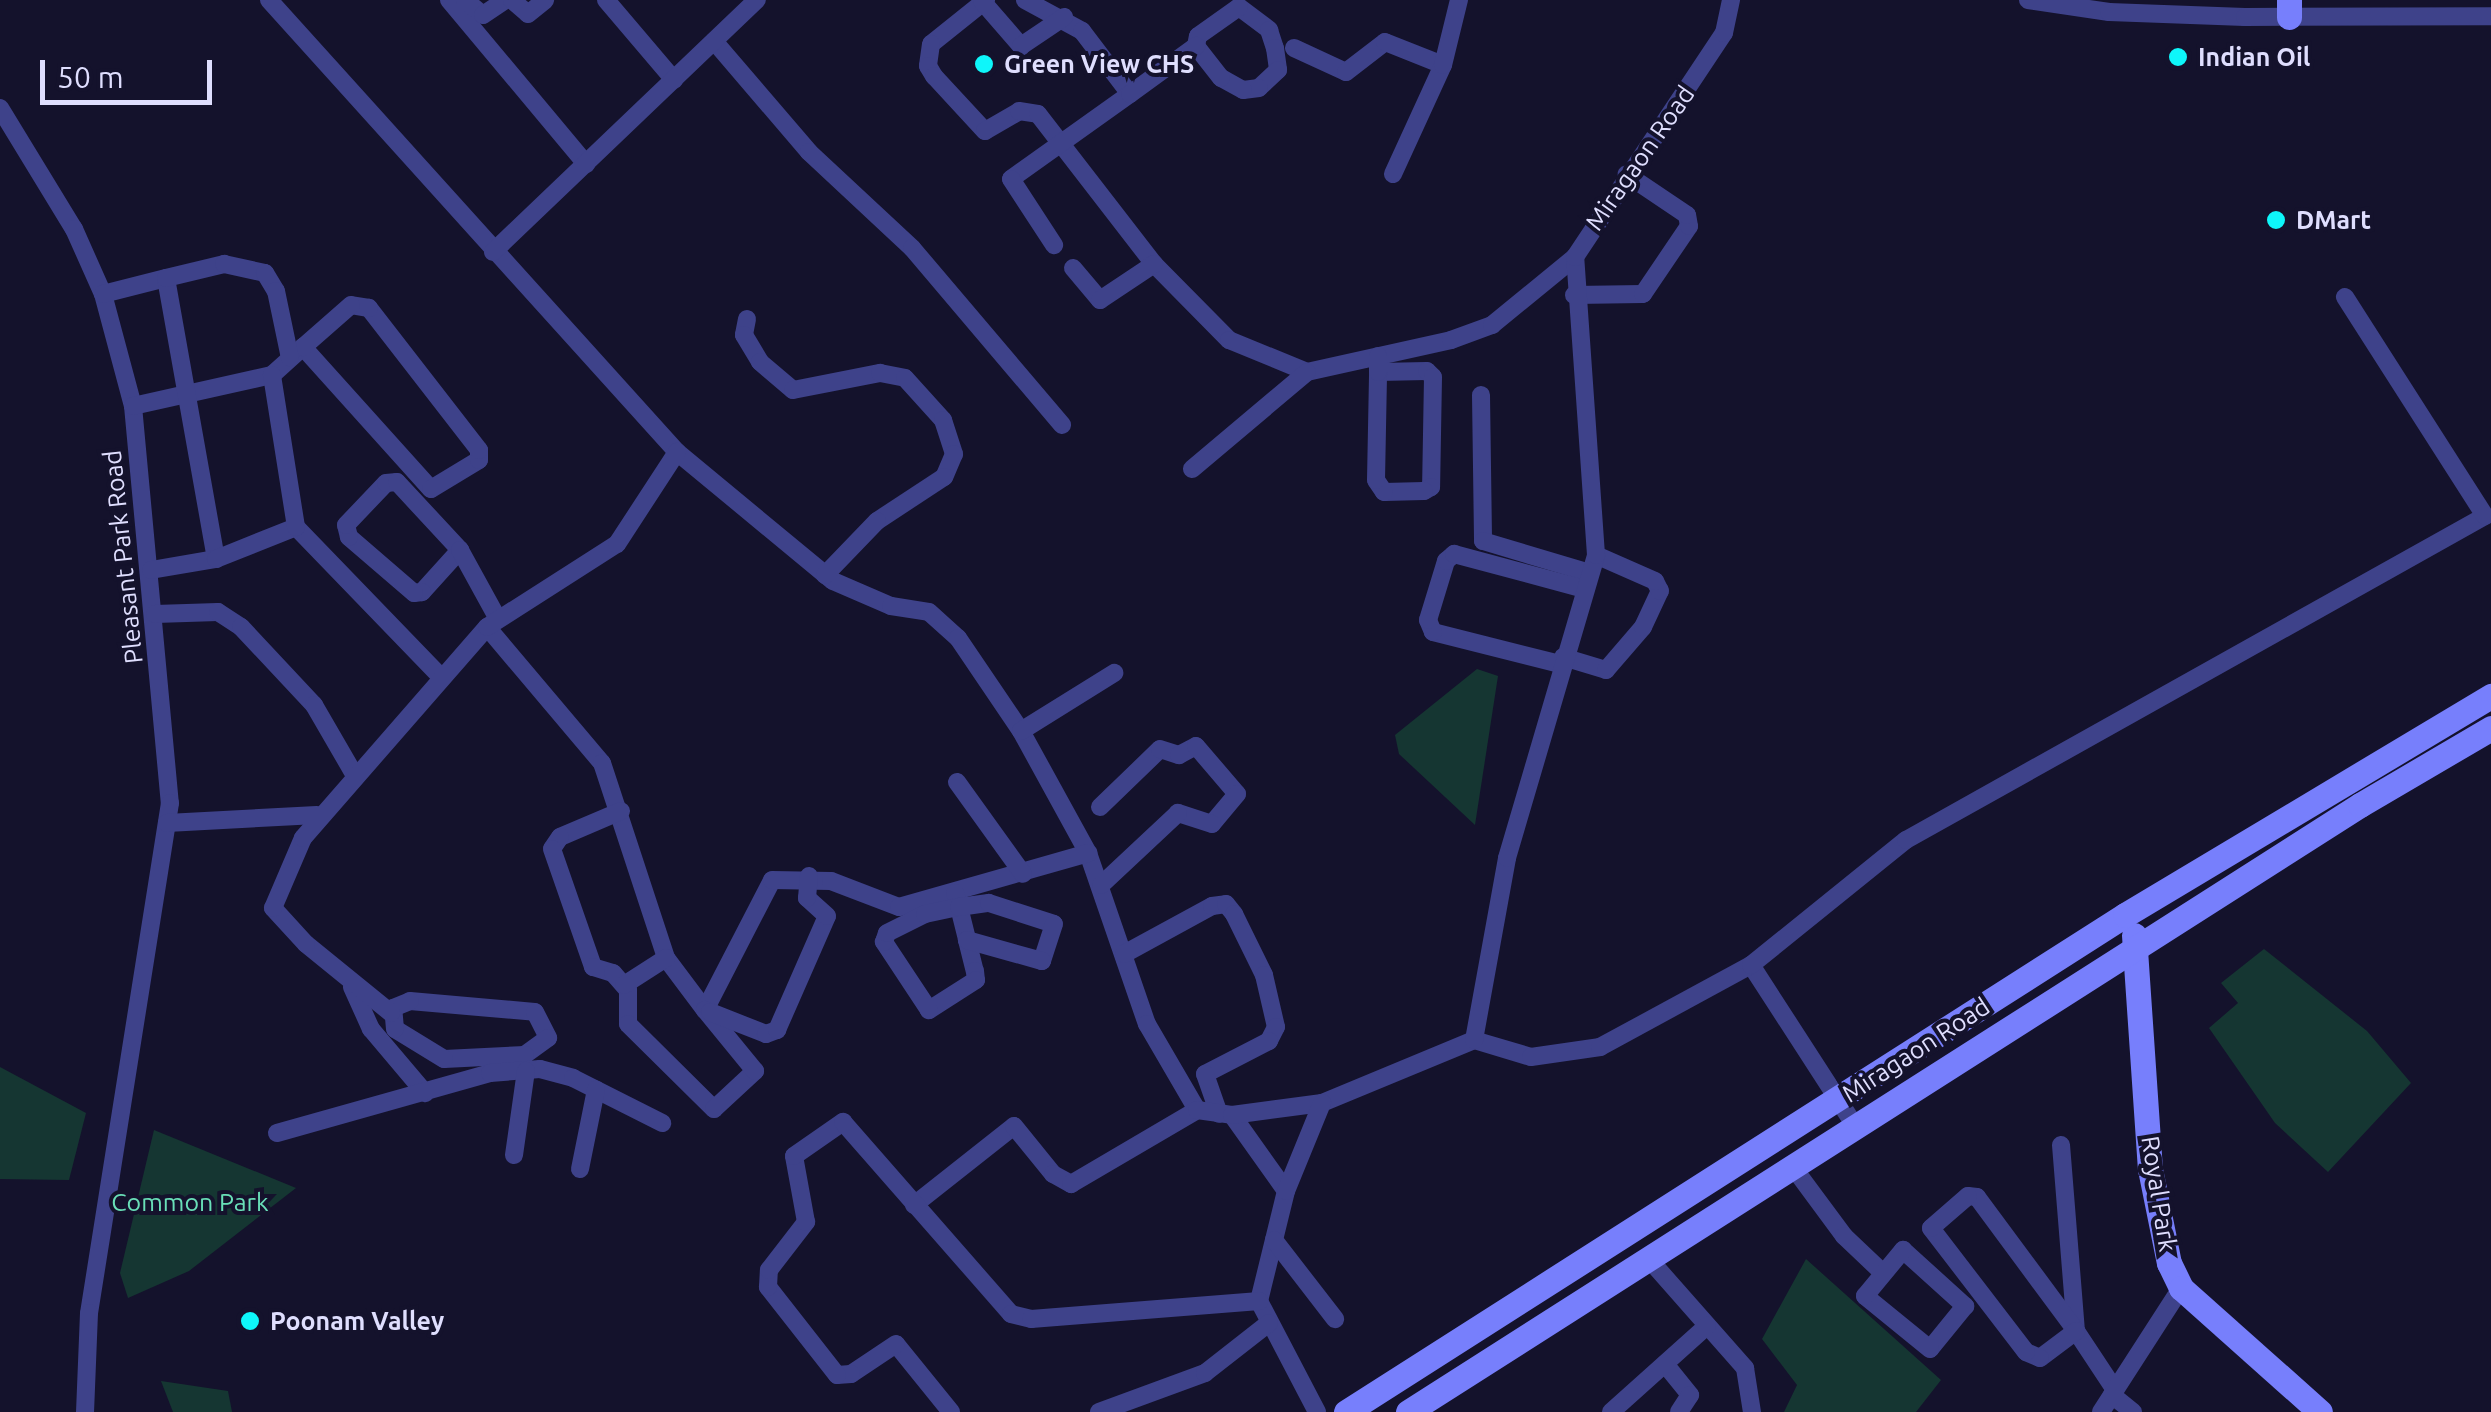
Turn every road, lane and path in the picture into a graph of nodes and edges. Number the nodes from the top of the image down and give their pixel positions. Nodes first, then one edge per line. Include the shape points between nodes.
1 (269, 0) edge
2 (449, 0) edge
3 (465, 0) edge
4 (508, 0) edge
5 (546, 0) edge
6 (606, 0) edge
7 (757, 0) edge
8 (1025, 0) edge
9 (1460, 0) edge
10 (1731, 0) edge
11 (2028, 0) edge
12 (984, 1) edge
13 (2289, 8) edge
14 (1064, 16) junction
15 (2491, 16) edge
16 (714, 41) junction
17 (1196, 46) junction
18 (1294, 48) dead end
19 (1443, 65) junction
20 (674, 80) junction
21 (1130, 94) junction
22 (0, 108) edge
23 (1062, 141) junction
24 (586, 164) junction
25 (1393, 174) dead end
26 (1626, 174) junction
27 (1054, 244) dead end
28 (493, 252) junction
29 (1574, 258) junction
30 (1154, 264) junction
31 (1073, 268) dead end
32 (166, 278) junction
33 (102, 294) junction
34 (1574, 295) junction
35 (2345, 297) dead end
36 (747, 319) dead end
37 (297, 353) junction
38 (1378, 364) junction
39 (1307, 372) junction
40 (272, 374) junction
41 (189, 394) junction
42 (1482, 394) dead end
43 (133, 406) junction
44 (1062, 425) dead end
45 (677, 452) junction
46 (1192, 469) dead end
47 (2488, 521) edge
48 (296, 527) junction
49 (460, 550) junction
50 (216, 560) junction
51 (151, 570) junction
52 (1591, 572) junction
53 (825, 576) junction
54 (155, 614) junction
55 (493, 622) junction
56 (1562, 660) junction
57 (1114, 673) dead end
58 (442, 677) junction
59 (2491, 696) edge
60 (2491, 728) edge
61 (1020, 731) junction
62 (354, 774) junction
63 (958, 782) dead end
64 (1100, 807) dead end
65 (621, 811) junction
66 (317, 815) junction
67 (167, 823) junction
68 (1088, 853) junction
69 (1023, 874) junction
70 (809, 876) junction
71 (1100, 885) junction
72 (957, 900) junction
73 (2125, 914) junction
74 (967, 940) junction
75 (2139, 945) junction
76 (1124, 954) junction
77 (666, 958) junction
78 (1751, 965) junction
79 (351, 983) junction
80 (624, 985) junction
81 (705, 1010) junction
82 (391, 1013) junction
83 (1474, 1040) junction
84 (526, 1070) junction
85 (596, 1090) junction
86 (424, 1092) junction
87 (1839, 1100) junction
88 (1322, 1103) junction
89 (1197, 1110) junction
90 (1226, 1114) junction
91 (662, 1123) dead end
92 (1856, 1127) junction
93 (277, 1133) dead end
94 (2060, 1144) dead end
95 (514, 1156) dead end
96 (1792, 1167) junction
97 (580, 1169) dead end
98 (1286, 1191) junction
99 (914, 1206) junction
100 (1274, 1240) junction
101 (1648, 1258) junction
102 (1882, 1272) junction
103 (2181, 1288) junction
104 (1259, 1301) junction
105 (1335, 1319) dead end
106 (1269, 1323) junction
107 (1707, 1326) junction
108 (2076, 1331) junction
109 (1665, 1364) junction
110 (2114, 1392) junction
111 (85, 1412) edge
112 (951, 1412) edge
113 (1100, 1412) edge
114 (1317, 1412) edge
115 (1346, 1412) edge
116 (1408, 1412) edge
117 (1611, 1412) edge
118 (1679, 1412) edge
119 (1752, 1412) edge
120 (2101, 1412) edge
121 (2133, 1412) edge
122 (2320, 1412) edge

1 - 28 street
2 - 24 street
3 - 4 street via 483,14
4 - 5 street via 528,14
6 - 20 street
7 - 16 street
8 - 14 street
9 - 19 street
10 - 26 street, Miragaon Road via 1716,46
11 - 13 street via 2109,12
12 - 14 street via 1021,46
12 - 23 street via 931,44 928,66 977,128 992,129 1026,111 1038,114
13 - 15 street
14 - 21 street
16 - 20 street
16 - 44 street via 809,152 912,248
17 - 17 street via 1198,36 1243,6 1269,30 1278,70 1258,88 1243,90 1221,78
17 - 21 street
18 - 19 street via 1346,72 1385,42
19 - 25 street
20 - 24 street
21 - 23 street
22 - 33 street, Pleasant Park Road via 74,229
23 - 27 street via 1011,179
23 - 30 street
24 - 28 street
26 - 29 street, Miragaon Road
26 - 34 street via 1687,214 1689,226 1643,294
28 - 45 street
29 - 34 street, Miragaon Road
29 - 38 street via 1492,325
30 - 31 street via 1100,300
30 - 39 street via 1229,340
32 - 33 street
32 - 37 street via 224,264 265,273
32 - 41 street
33 - 43 street, Pleasant Park Road
34 - 52 street, Miragaon Road via 1590,408
35 - 47 street
36 - 53 street via 744,336 760,362 794,390 880,373 906,378 943,420 954,454 944,477 877,521
37 - 37 street via 431,489 478,460 479,450 368,308 351,305
37 - 40 street
38 - 38 street via 1379,488 1424,492 1431,487 1433,377 1427,370
38 - 39 street
39 - 46 street
40 - 41 street
40 - 48 street
41 - 43 street
41 - 50 street
42 - 52 street via 1483,542
43 - 51 street, Pleasant Park Road
45 - 53 street
45 - 55 street via 617,544
47 - 78 street via 1906,840
48 - 50 street
48 - 58 street
49 - 49 street via 390,480 346,525 349,538 418,594
49 - 55 street
50 - 51 street
51 - 54 street, Pleasant Park Road
52 - 56 street, Miragaon Road
52 - 56 street via 1655,582 1660,591 1643,627 1606,670
52 - 56 street via 1454,554 1446,561 1428,620 1433,632
53 - 61 street via 866,597 929,612 958,638
54 - 62 street via 218,612 241,627 314,706
54 - 67 street, Pleasant Park Road
55 - 58 street
55 - 65 street via 602,764
56 - 83 street, Miragaon Road via 1507,858
57 - 61 street
58 - 62 street
59 - 73 main road, Miragaon Road
60 - 75 main road, Miragaon Road
61 - 68 street
62 - 66 street
63 - 69 street
64 - 71 street via 1160,749 1179,755 1196,746 1238,794 1212,824 1178,813
65 - 77 street
65 - 80 street via 560,837 552,849 592,968
66 - 67 street
66 - 79 street via 273,908
67 - 111 street, Pleasant Park Road via 88,1312
68 - 69 street
68 - 71 street
69 - 72 street
70 - 72 street via 899,907
70 - 81 street via 764,887
70 - 81 street via 808,898 827,916 777,1030 766,1034
71 - 76 street
72 - 74 street
72 - 74 street via 993,903 1054,924 1042,961
72 - 74 street via 883,938 929,1010 975,982
73 - 75 main road, Royal Park
73 - 87 main road, Miragaon Road
75 - 92 main road, Miragaon Road
75 - 103 main road, Royal Park via 2150,1169 2157,1219
76 - 89 street via 1147,1024
76 - 90 street via 1212,906 1226,904 1234,914 1264,975 1276,1027 1269,1041 1205,1074
77 - 80 street
77 - 81 street
78 - 83 street via 1600,1047 1531,1057
78 - 87 street
79 - 82 street
79 - 86 street via 372,1029
80 - 81 street via 628,1024 714,1109 755,1070
82 - 82 street via 406,1038 444,1059 525,1055 548,1038 536,1012 410,1001
83 - 88 street
84 - 85 street via 574,1078
84 - 86 street
84 - 95 street
85 - 91 street
85 - 97 street
86 - 93 street
87 - 92 street
87 - 115 main road, Miragaon Road
88 - 90 street
88 - 98 street
89 - 90 street
89 - 99 street via 1071,1184 1054,1174 1018,1128 1007,1128
90 - 98 street
92 - 96 main road, Miragaon Road
94 - 108 street
96 - 101 main road, Miragaon Road
96 - 102 street via 1844,1236
98 - 100 street
99 - 104 street via 1010,1314 1022,1318
99 - 112 street via 850,1122 843,1122 794,1156 806,1222 766,1278 837,1375 851,1374 896,1344
100 - 104 street
100 - 105 street
101 - 107 street
101 - 116 main road, Miragaon Road
102 - 102 street via 1908,1252 1963,1302 1964,1310 1932,1348 1865,1296
103 - 110 street
103 - 122 main road, Royal Park
104 - 106 street
106 - 113 street via 1205,1373
106 - 114 street
107 - 109 street
107 - 119 street via 1745,1368
108 - 108 street via 2040,1358 2031,1356 1932,1224 1977,1197
108 - 110 street
109 - 117 street
109 - 118 street via 1690,1394
110 - 120 street
110 - 121 street

